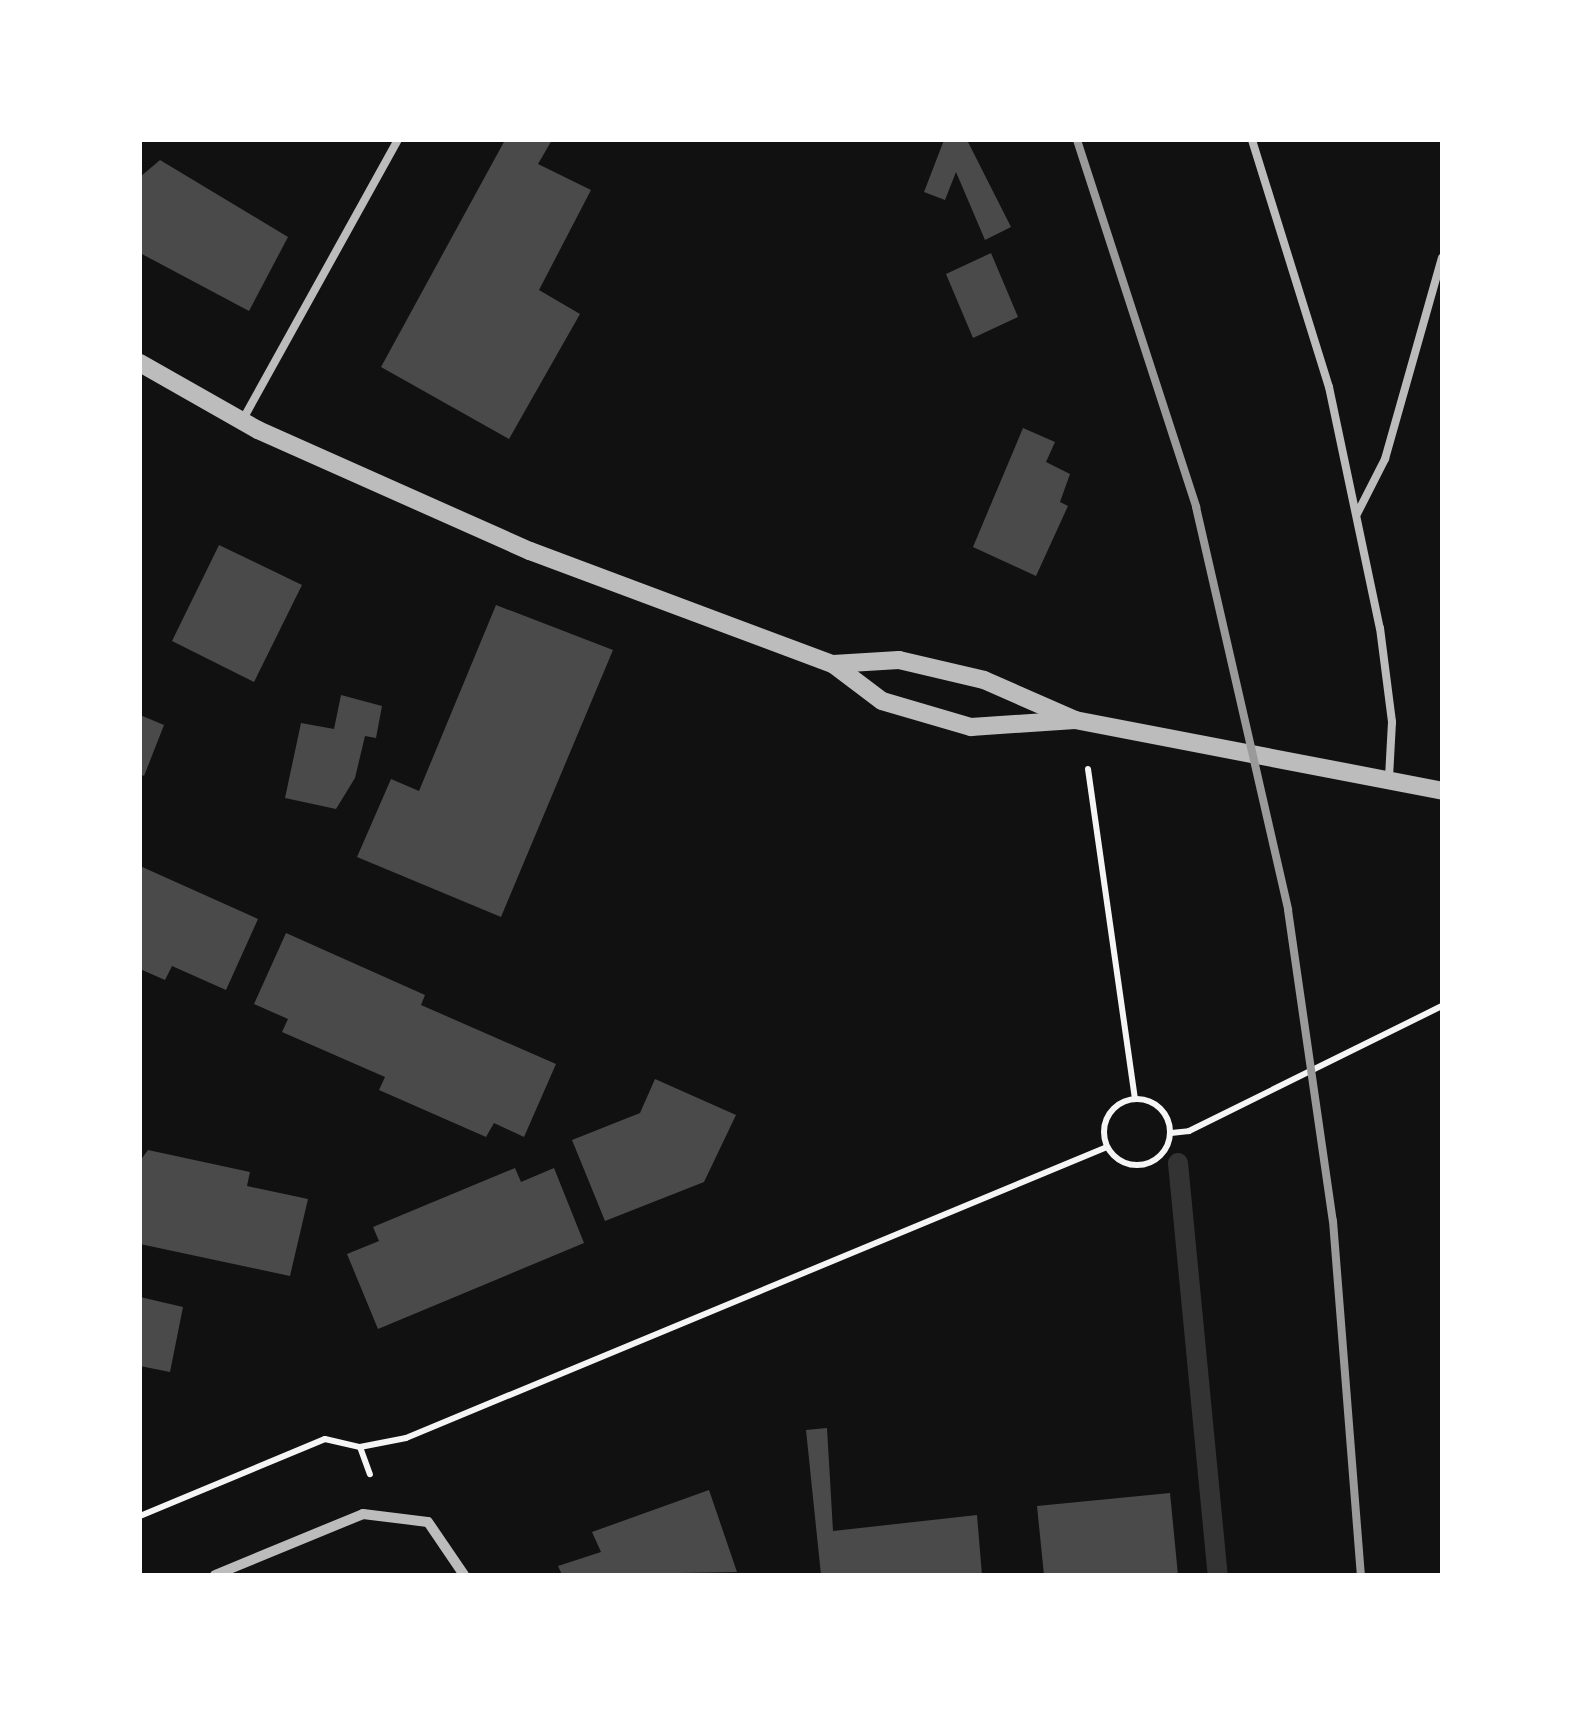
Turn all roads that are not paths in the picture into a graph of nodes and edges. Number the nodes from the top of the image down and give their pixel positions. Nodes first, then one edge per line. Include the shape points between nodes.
1 (398, 140) edge
2 (1252, 140) edge
3 (1442, 258) edge
4 (140, 363) edge
5 (242, 421) junction
6 (1356, 514) junction
7 (833, 664) junction
8 (1075, 720) junction
9 (1388, 784) junction
10 (1442, 791) edge
11 (1442, 805) edge
12 (215, 1575) edge
13 (464, 1575) edge

1 - 5 lane
2 - 6 lane via 1329,387
3 - 6 lane via 1385,459
4 - 5 street
5 - 7 street via 530,552
6 - 9 lane via 1392,722
7 - 8 street via 899,660 984,680
7 - 8 street via 882,701 971,727
8 - 9 street
9 - 10 street
9 - 11 street
12 - 13 street via 362,1514 428,1522

